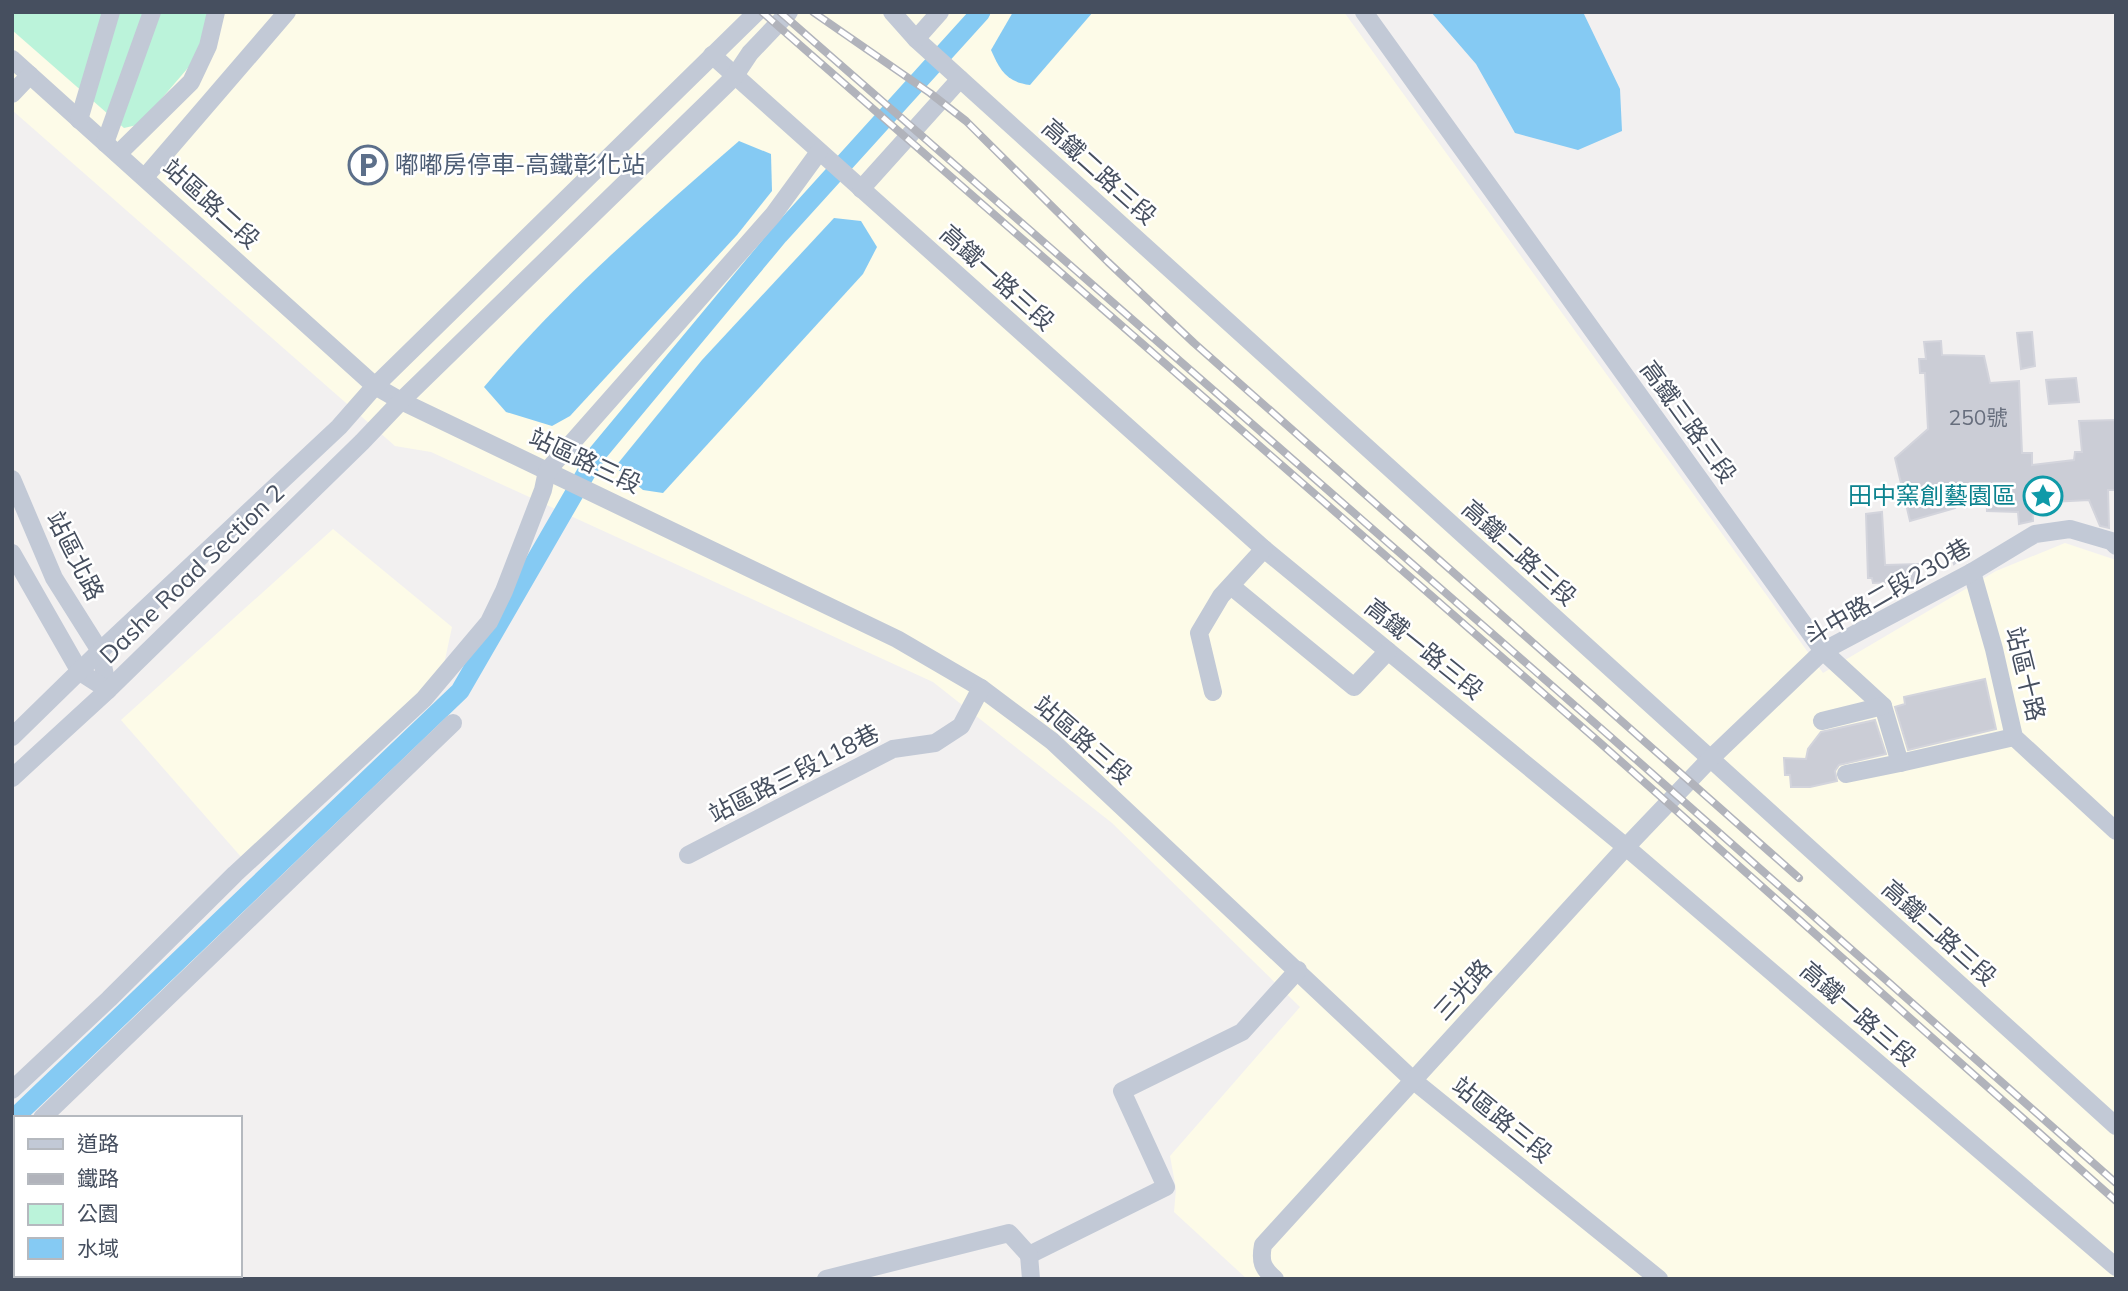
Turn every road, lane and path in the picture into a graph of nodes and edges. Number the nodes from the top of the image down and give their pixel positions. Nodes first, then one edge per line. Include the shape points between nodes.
1 (111, 12) edge
2 (152, 12) edge
3 (216, 12) edge
4 (757, 12) edge
5 (789, 12) edge
6 (892, 12) edge
7 (940, 12) edge
8 (1364, 12) edge
9 (282, 13) edge
10 (916, 39) junction
11 (712, 55) junction
12 (12, 59) edge
13 (30, 75) junction
14 (734, 77) junction
15 (960, 79) junction
16 (12, 94) edge
17 (79, 120) junction
18 (112, 149) junction
19 (819, 152) junction
20 (145, 177) junction
21 (860, 189) junction
22 (375, 386) junction
23 (401, 401) junction
24 (547, 471) junction
25 (12, 479) edge
26 (2116, 545) edge
27 (1264, 549) junction
28 (12, 553) edge
29 (1972, 572) junction
30 (1231, 586) junction
31 (100, 651) junction
32 (1388, 651) junction
33 (1823, 651) junction
34 (80, 672) junction
35 (981, 688) junction
36 (108, 690) junction
37 (1213, 692) dead end
38 (1883, 706) junction
39 (1822, 721) dead end
40 (453, 723) dead end
41 (12, 737) edge
42 (2014, 737) junction
43 (1710, 759) junction
44 (1900, 763) junction
45 (1846, 774) dead end
46 (12, 778) edge
47 (2116, 831) edge
48 (1626, 847) junction
49 (688, 855) dead end
50 (1298, 970) junction
51 (1414, 1081) junction
52 (12, 1090) edge
53 (45, 1116) edge
54 (2116, 1126) edge
55 (1028, 1255) junction
56 (2116, 1267) edge
57 (826, 1279) edge
58 (1031, 1279) edge
59 (1275, 1279) edge
60 (1660, 1279) edge

1 - 17 street
2 - 18 street
3 - 18 street via 208,46 191,82
4 - 11 street, Dashe Road Section 2
5 - 14 street, Dashe Road Section 2
6 - 10 street, 高鐵二路三段
7 - 10 street
8 - 33 street, 高鐵三路三段
9 - 20 street
10 - 15 street, 高鐵二路三段
11 - 14 street, 高鐵一路三段
11 - 22 street, Dashe Road Section 2
12 - 13 street, 站區路二段
13 - 16 street
13 - 17 street, 站區路二段
14 - 19 street, 高鐵一路三段
14 - 23 street, Dashe Road Section 2
15 - 21 street
15 - 43 street, 高鐵二路三段
17 - 18 street, 站區路二段
18 - 20 street, 站區路二段
19 - 21 street, 高鐵一路三段
19 - 24 street via 774,215
20 - 22 street, 站區路二段
21 - 27 street, 高鐵一路三段
22 - 23 street, 站區路三段
22 - 31 street, Dashe Road Section 2 via 339,427
23 - 24 street, 站區路三段
23 - 36 street, Dashe Road Section 2
24 - 35 street, 站區路三段 via 898,639
24 - 52 street via 505,591 489,622 424,699
25 - 31 street, 站區北路 via 54,578
26 - 29 street, 斗中路二段230巷 via 2070,529 2035,534
27 - 30 street
27 - 32 street, 高鐵一路三段
28 - 34 street, 站區北路
29 - 33 street, 斗中路二段230巷
29 - 42 street, 站區十路
30 - 32 street via 1353,687
30 - 37 street via 1199,633
31 - 34 street, Dashe Road Section 2
31 - 36 street, 站區北路
32 - 48 street, 高鐵一路三段
33 - 38 street, 高鐵三路三段
33 - 43 street, 斗中路二段230巷
34 - 36 street, 站區北路
34 - 41 street, Dashe Road Section 2
35 - 49 street, 站區路三段118巷 via 961,726 934,743 893,750
35 - 50 street, 站區路三段 via 1052,741
36 - 46 street, Dashe Road Section 2
38 - 39 street
38 - 44 street
40 - 53 street
42 - 44 street
42 - 47 street, 站區十路
43 - 48 street, 三光路
43 - 54 street, 高鐵二路三段
44 - 45 street
48 - 51 street, 三光路
48 - 56 street, 高鐵一路三段
50 - 51 street, 站區路三段
50 - 55 street via 1242,1032 1122,1091 1166,1187
51 - 59 street, 三光路 via 1263,1245 1265,1271
51 - 60 street, 站區路三段
55 - 57 street via 1009,1233
55 - 58 street

